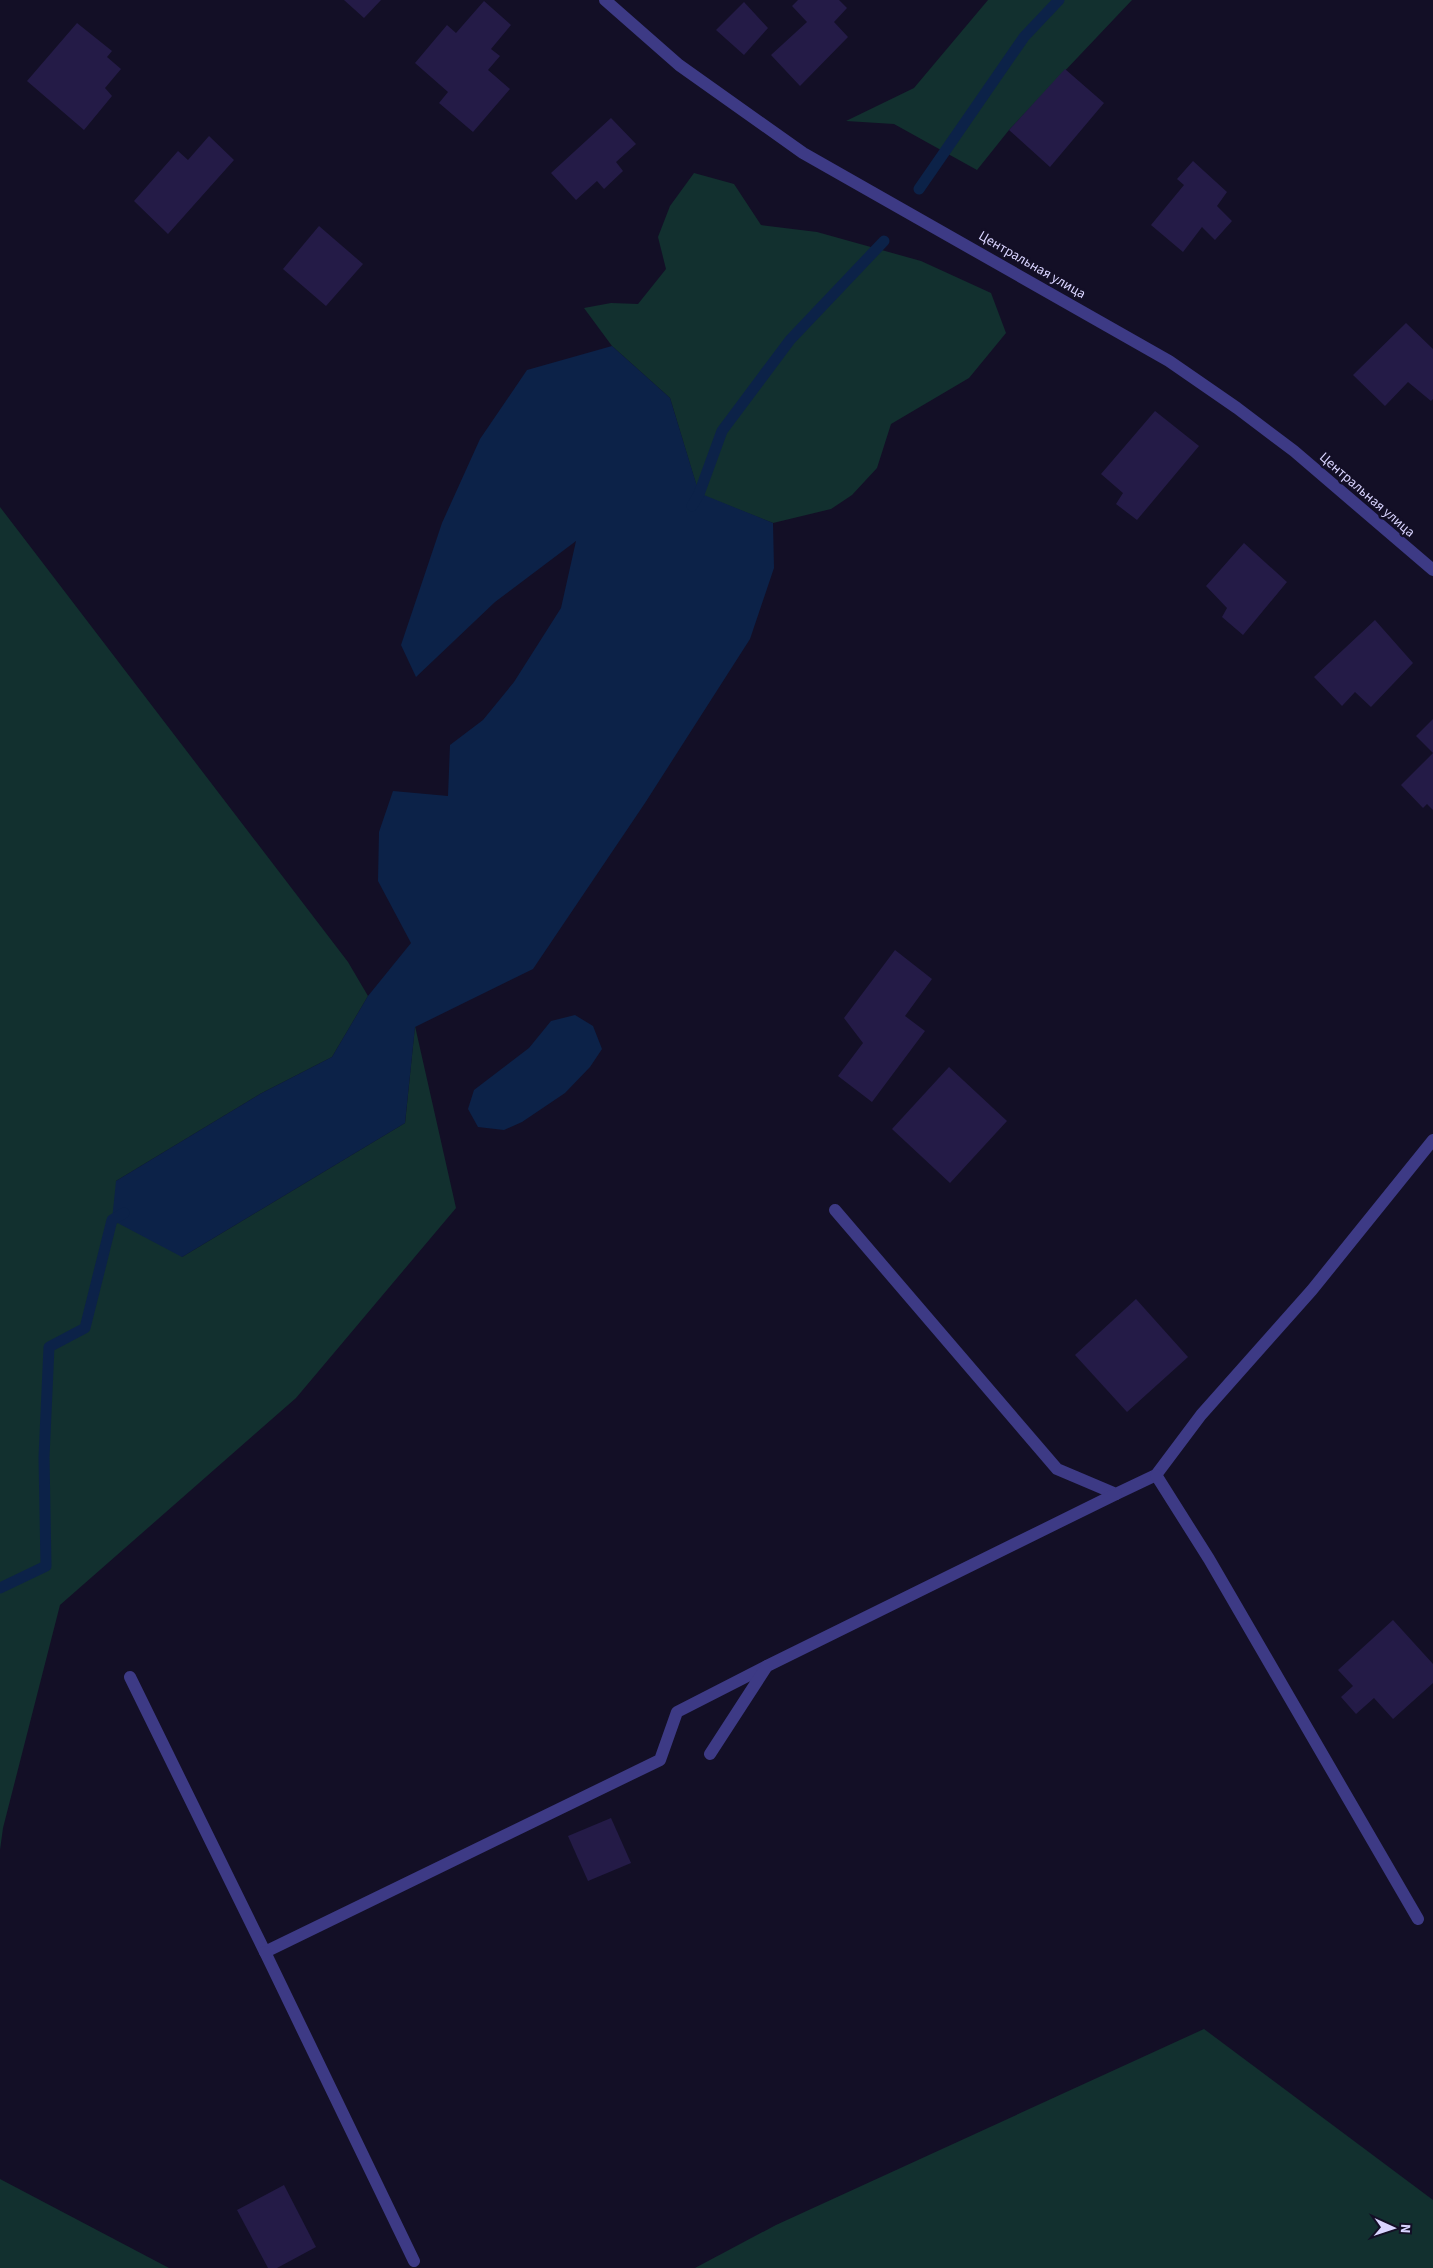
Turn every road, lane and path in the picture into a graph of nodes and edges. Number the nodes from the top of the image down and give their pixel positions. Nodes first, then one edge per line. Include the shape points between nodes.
1 (605, 0) edge
2 (1433, 570) edge
3 (1433, 1140) edge
4 (834, 1210) dead end
5 (1156, 1475) junction
6 (1116, 1494) junction
7 (767, 1666) junction
8 (130, 1677) dead end
9 (710, 1754) dead end
10 (1418, 1919) dead end
11 (265, 1952) junction
12 (414, 2261) dead end

1 - 2 street, Центральная улица via 679,65 803,153 1170,361 1294,451
3 - 5 street via 1312,1290 1201,1415
4 - 6 street via 1057,1469
5 - 6 street
5 - 10 street via 1209,1559
6 - 7 street
7 - 9 street
7 - 11 street via 677,1712 660,1760
8 - 11 street
11 - 12 street

